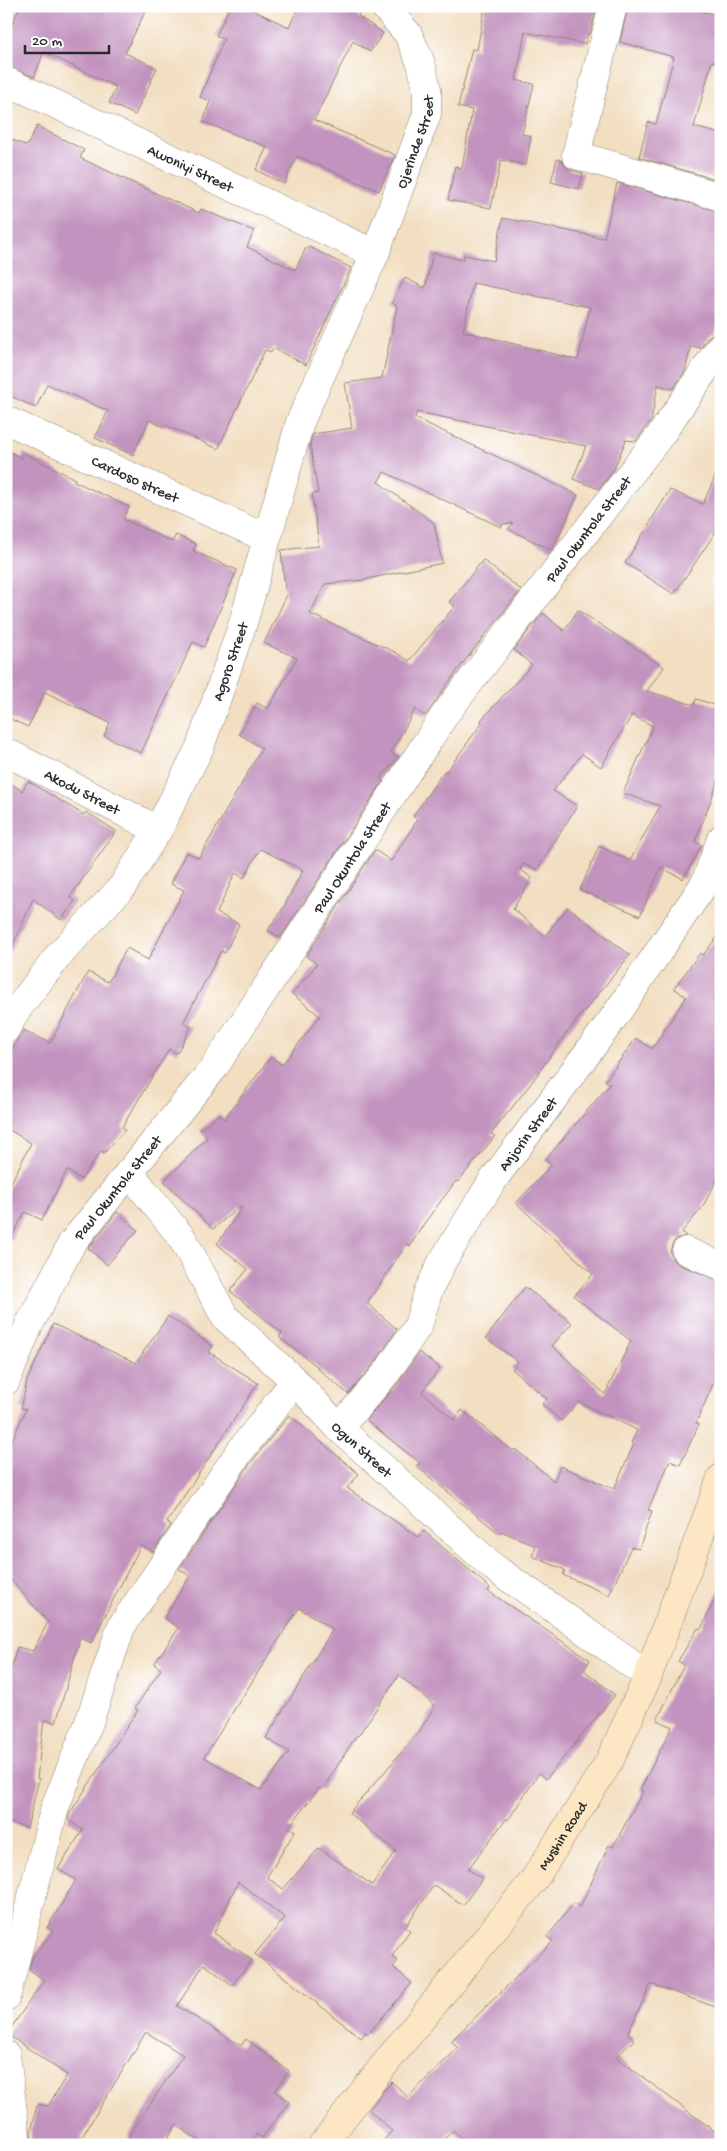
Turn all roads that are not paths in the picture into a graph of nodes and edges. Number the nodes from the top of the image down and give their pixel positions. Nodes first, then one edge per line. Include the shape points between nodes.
1 (384, 6) edge
2 (613, 6) edge
3 (6, 81) edge
4 (721, 198) edge
5 (375, 254) junction
6 (721, 346) edge
7 (6, 420) edge
8 (266, 538) junction
9 (6, 752) edge
10 (158, 830) junction
11 (721, 839) edge
12 (10, 1015) edge
13 (129, 1172) junction
14 (686, 1252) dead end
15 (721, 1266) edge
16 (6, 1381) edge
17 (295, 1381) junction
18 (338, 1428) junction
19 (721, 1478) edge
20 (648, 1676) junction
21 (6, 1997) edge
22 (6, 2055) edge
23 (17, 2145) edge
24 (322, 2145) edge

1 - 5 street, Ojerinde Street via 408,34 421,63 427,89 426,114
2 - 4 street via 576,155
3 - 5 street, Awoniyi Street
5 - 8 street, Agoro Street via 300,422
6 - 13 street, Paul Okuntola Street via 662,433 446,713 213,1068
7 - 8 street, Cardoso street
8 - 10 street, Agoro Street via 243,623 200,747
9 - 10 street, Akodu Street
10 - 12 street, Agoro Street via 122,887 59,955
11 - 18 street, Anjorin Street via 705,883 612,1020 493,1180 442,1262 428,1292 418,1326 387,1372
13 - 16 street, Paul Okuntola Street via 72,1243 28,1324
13 - 17 street, Ogun Street via 182,1238 225,1316
14 - 15 street
17 - 18 street, Ogun Street
17 - 21 street via 240,1450 121,1627 88,1725 55,1807
18 - 20 street, Ogun Street via 493,1567
19 - 20 main road, Mushin Road
20 - 24 main road, Mushin Road via 609,1762 533,1881
22 - 23 street

